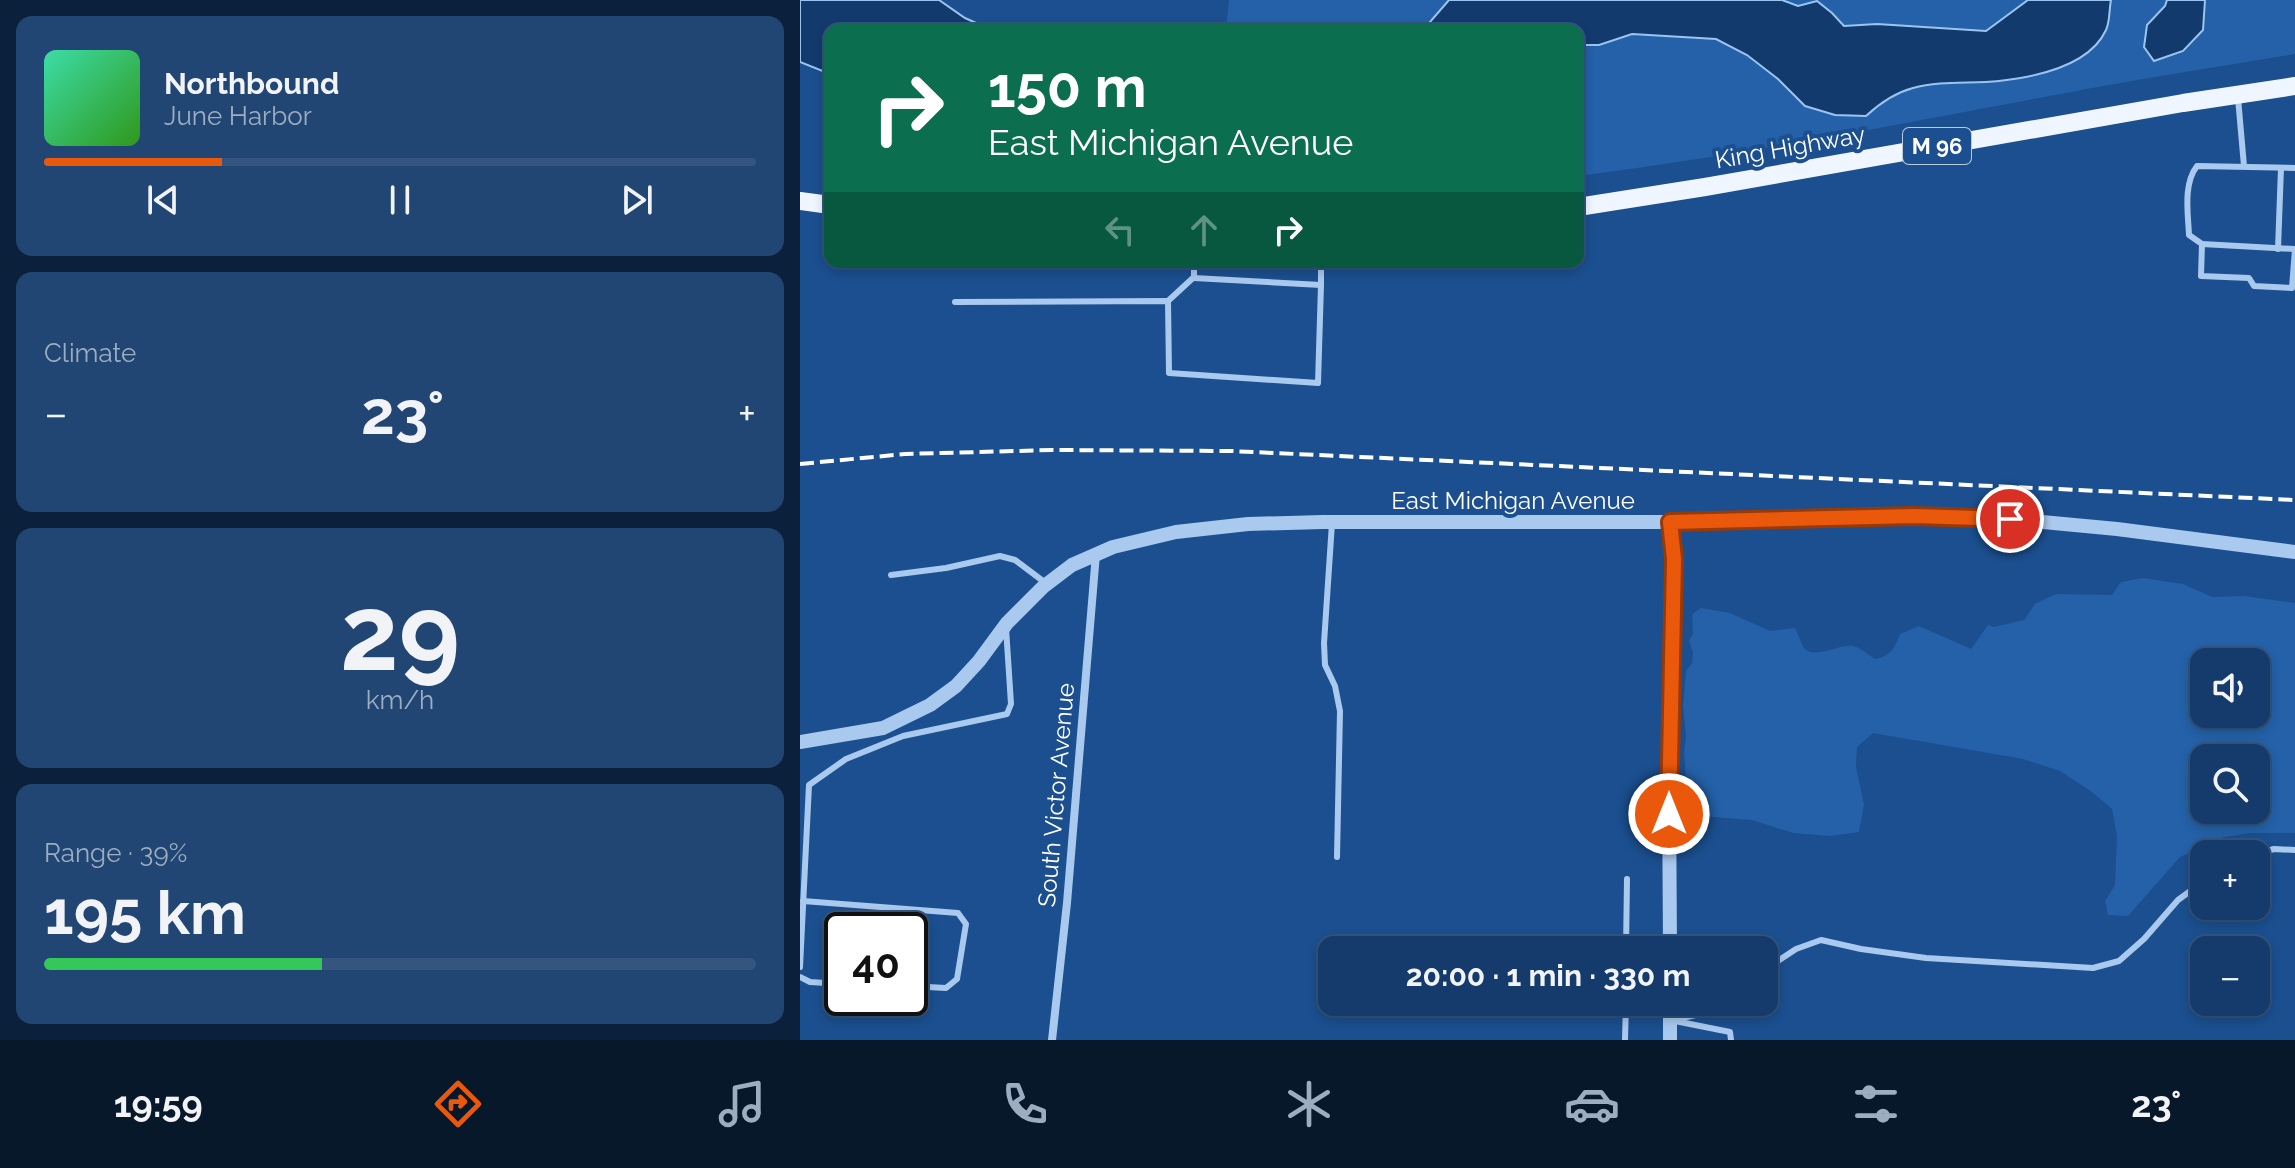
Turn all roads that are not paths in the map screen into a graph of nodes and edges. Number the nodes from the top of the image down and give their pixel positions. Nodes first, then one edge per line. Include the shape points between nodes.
1 (2295, 86) edge
2 (2238, 95) junction
3 (2244, 166) junction
4 (2281, 168) junction
5 (2295, 168) edge
6 (800, 201) edge
7 (824, 204) edge
8 (1584, 206) edge
9 (2202, 244) junction
10 (2278, 249) junction
11 (2294, 249) edge
12 (1194, 268) edge
13 (1321, 268) edge
14 (1194, 277) junction
15 (1321, 285) junction
16 (1168, 301) junction
17 (955, 302) dead end
18 (1332, 522) junction
19 (1670, 522) junction
20 (2295, 552) edge
21 (1096, 553) junction
22 (891, 575) dead end
23 (1047, 584) junction
24 (1006, 624) junction
25 (800, 742) edge
26 (2270, 850) edge
27 (2295, 850) edge
28 (1337, 857) dead end
29 (1627, 879) dead end
30 (2190, 891) edge
31 (803, 901) junction
32 (1626, 936) edge
33 (1670, 936) edge
34 (1778, 961) edge
35 (800, 967) edge
36 (800, 977) edge
37 (824, 983) edge
38 (928, 987) edge
39 (1626, 1016) edge
40 (1670, 1016) edge
41 (1689, 1016) edge
42 (1670, 1020) junction
43 (1052, 1040) edge
44 (1625, 1040) edge
45 (1670, 1040) edge
46 (1731, 1040) edge

1 - 2 main road, King Highway / M 96
2 - 3 lane
2 - 8 main road, King Highway / M 96
3 - 4 lane
3 - 9 lane via 2197,166 2191,173 2189,235
4 - 5 lane
4 - 10 lane
6 - 7 main road
9 - 10 lane
9 - 11 lane via 2201,276 2249,278 2254,286 2292,288
10 - 11 lane
12 - 14 lane
13 - 15 lane
14 - 15 lane
14 - 16 lane
15 - 16 lane via 1318,383 1169,373
16 - 17 lane
18 - 19 street, East Michigan Avenue
18 - 21 street, East Michigan Avenue via 1176,532
18 - 28 lane via 1324,643 1325,665 1340,711
19 - 20 street, East Michigan Avenue via 1995,519
19 - 33 street via 1674,559
21 - 23 street, East Michigan Avenue
21 - 43 street, South Victor Avenue
22 - 23 lane via 1000,556 1015,560
23 - 24 street, East Michigan Avenue
24 - 25 street, East Michigan Avenue via 956,686 930,705 883,728
24 - 31 lane via 1011,704 1007,714 903,736 846,759 809,785
26 - 27 lane
29 - 32 lane
30 - 34 lane via 2119,961 2093,968 1926,958 1821,940
31 - 35 lane
31 - 38 lane via 958,913 966,924 957,979 946,988
36 - 37 lane
39 - 44 lane
40 - 42 street
41 - 42 lane
42 - 45 street
42 - 46 lane via 1730,1032

